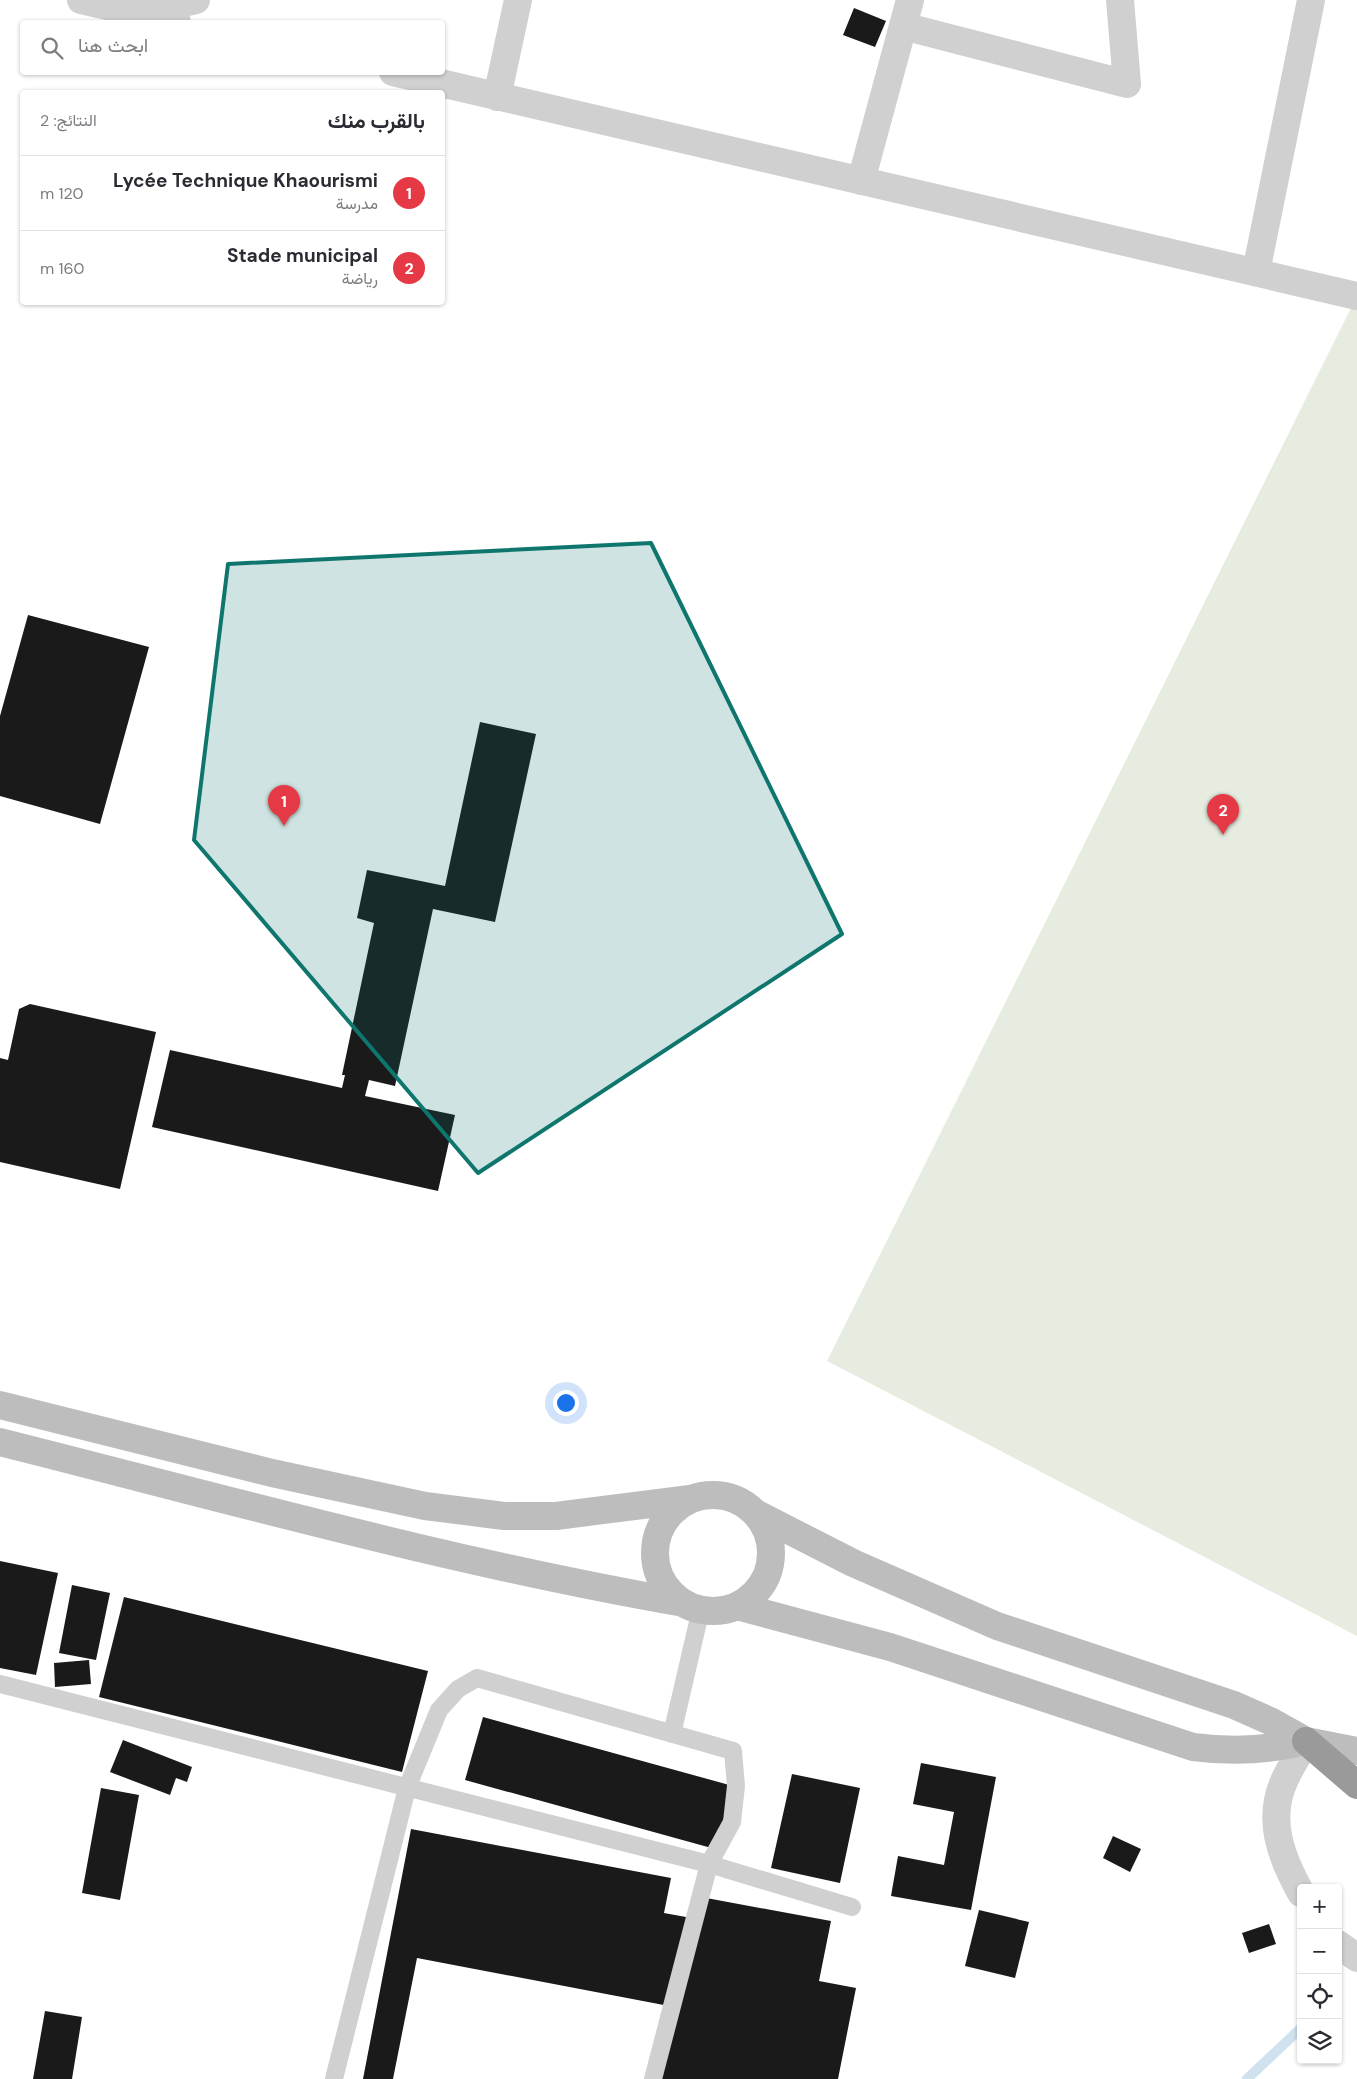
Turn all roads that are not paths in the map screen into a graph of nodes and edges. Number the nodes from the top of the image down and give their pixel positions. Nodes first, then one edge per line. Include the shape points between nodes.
1 (81, 0) edge
2 (196, 0) edge
3 (518, 0) edge
4 (910, 0) edge
5 (1120, 0) edge
6 (1311, 0) edge
7 (138, 13) junction
8 (169, 20) edge
9 (902, 26) junction
10 (405, 75) edge
11 (497, 97) junction
12 (860, 181) junction
13 (1256, 272) junction
14 (1357, 296) edge
15 (0, 1405) edge
16 (0, 1442) edge
17 (690, 1499) junction
18 (757, 1514) junction
19 (692, 1606) junction
20 (737, 1606) junction
21 (0, 1684) edge
22 (672, 1734) junction
23 (1306, 1741) junction
24 (1357, 1751) edge
25 (1357, 1785) edge
26 (407, 1788) junction
27 (708, 1864) junction
28 (1297, 1884) edge
29 (852, 1907) dead end
30 (1342, 1947) edge
31 (1357, 1958) edge
32 (334, 2079) edge
33 (653, 2079) edge

1 - 7 street
2 - 7 street
3 - 11 street
4 - 9 street
5 - 9 street via 1127,84
6 - 13 street
7 - 8 street
9 - 12 street
10 - 11 street
11 - 12 street
12 - 13 street
13 - 14 street
15 - 17 main road via 272,1473 434,1507 504,1516 556,1516
16 - 19 main road via 447,1554
17 - 18 main road via 726,1496 743,1502
17 - 19 main road via 675,1509 663,1524 655,1558 660,1576 670,1591
18 - 20 main road via 767,1529 772,1546 770,1565 764,1582
18 - 23 main road via 853,1563 997,1626 1234,1705
19 - 20 main road via 719,1610
19 - 22 lane
20 - 23 main road via 890,1647 1193,1748 1250,1752
21 - 26 lane
22 - 26 lane via 477,1678 458,1690 439,1710
22 - 27 lane via 733,1751 736,1786 732,1822
23 - 24 main road
23 - 25 highway
23 - 28 street via 1284,1780 1275,1825 1282,1851
26 - 27 lane
26 - 32 lane
27 - 29 lane
27 - 33 lane
30 - 31 street

